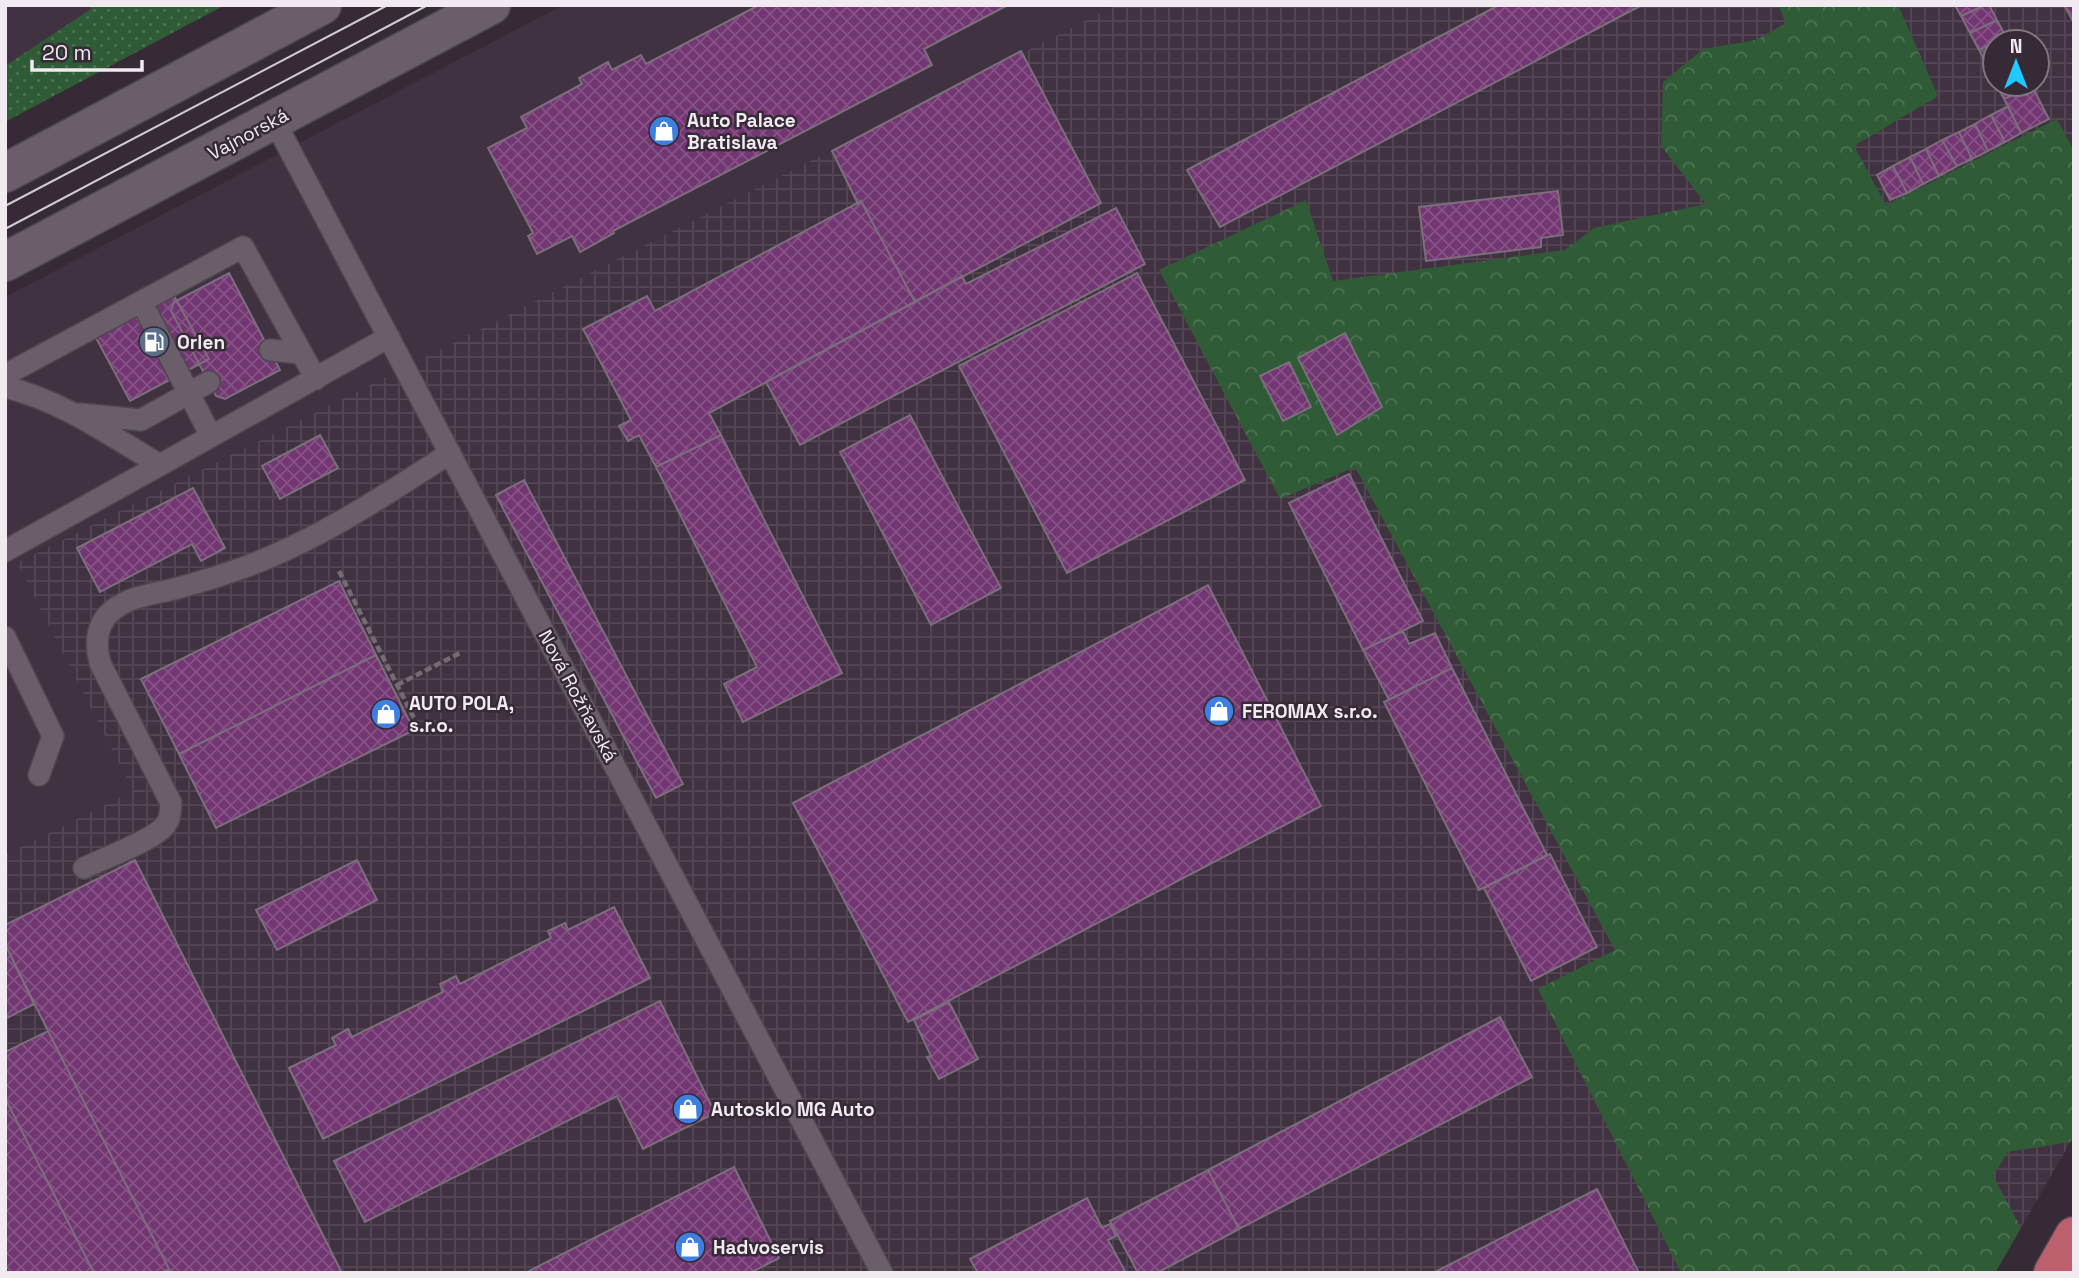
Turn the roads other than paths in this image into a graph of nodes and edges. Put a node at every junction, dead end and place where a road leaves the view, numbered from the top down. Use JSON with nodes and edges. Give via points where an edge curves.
{"nodes":[{"id":1,"x":322,"y":5,"type":"edge"},
{"id":2,"x":491,"y":5,"type":"edge"},
{"id":3,"x":274,"y":120,"type":"junction"},
{"id":4,"x":5,"y":173,"type":"edge"},
{"id":5,"x":5,"y":262,"type":"edge"},
{"id":6,"x":142,"y":303,"type":"junction"},
{"id":7,"x":389,"y":337,"type":"junction"},
{"id":8,"x":270,"y":350,"type":"dead end"},
{"id":9,"x":302,"y":352,"type":"junction"},
{"id":10,"x":5,"y":375,"type":"edge"},
{"id":11,"x":316,"y":379,"type":"junction"},
{"id":12,"x":209,"y":382,"type":"dead end"},
{"id":13,"x":5,"y":387,"type":"edge"},
{"id":14,"x":189,"y":393,"type":"junction"},
{"id":15,"x":71,"y":413,"type":"junction"},
{"id":16,"x":211,"y":436,"type":"junction"},
{"id":17,"x":450,"y":453,"type":"junction"},
{"id":18,"x":160,"y":465,"type":"junction"},
{"id":19,"x":5,"y":551,"type":"edge"},
{"id":20,"x":5,"y":636,"type":"edge"},
{"id":21,"x":39,"y":775,"type":"dead end"},
{"id":22,"x":84,"y":868,"type":"dead end"},
{"id":23,"x":2074,"y":1236,"type":"edge"},
{"id":24,"x":882,"y":1273,"type":"edge"},
{"id":25,"x":2053,"y":1273,"type":"edge"}],
"edges":[{"from":1,"to":4,"type":"main road"},
{"from":2,"to":3,"type":"main road","name":"Vajnorská"},
{"from":3,"to":5,"type":"main road","name":"Vajnorská"},
{"from":3,"to":7,"type":"lane","name":"Nová Rožňavská"},
{"from":6,"to":9,"type":"lane","via":[[243,247]]},
{"from":6,"to":10,"type":"lane"},
{"from":6,"to":14,"type":"lane"},
{"from":7,"to":11,"type":"lane"},
{"from":7,"to":17,"type":"lane","name":"Nová Rožňavská"},
{"from":8,"to":9,"type":"lane"},
{"from":9,"to":11,"type":"lane"},
{"from":11,"to":16,"type":"lane"},
{"from":12,"to":14,"type":"lane"},
{"from":13,"to":15,"type":"lane"},
{"from":14,"to":15,"type":"lane","via":[[141,420]]},
{"from":14,"to":16,"type":"lane"},
{"from":15,"to":18,"type":"lane"},
{"from":16,"to":18,"type":"lane"},
{"from":17,"to":22,"type":"lane","via":[[303,543],[245,567],[128,601],[110,612],[101,624],[96,650],[170,803],[170,815],[156,834]]},
{"from":17,"to":24,"type":"lane","name":"Nová Rožňavská"},
{"from":18,"to":19,"type":"lane"},
{"from":20,"to":21,"type":"lane","via":[[53,736]]},
{"from":23,"to":25,"type":"main road"}]}
